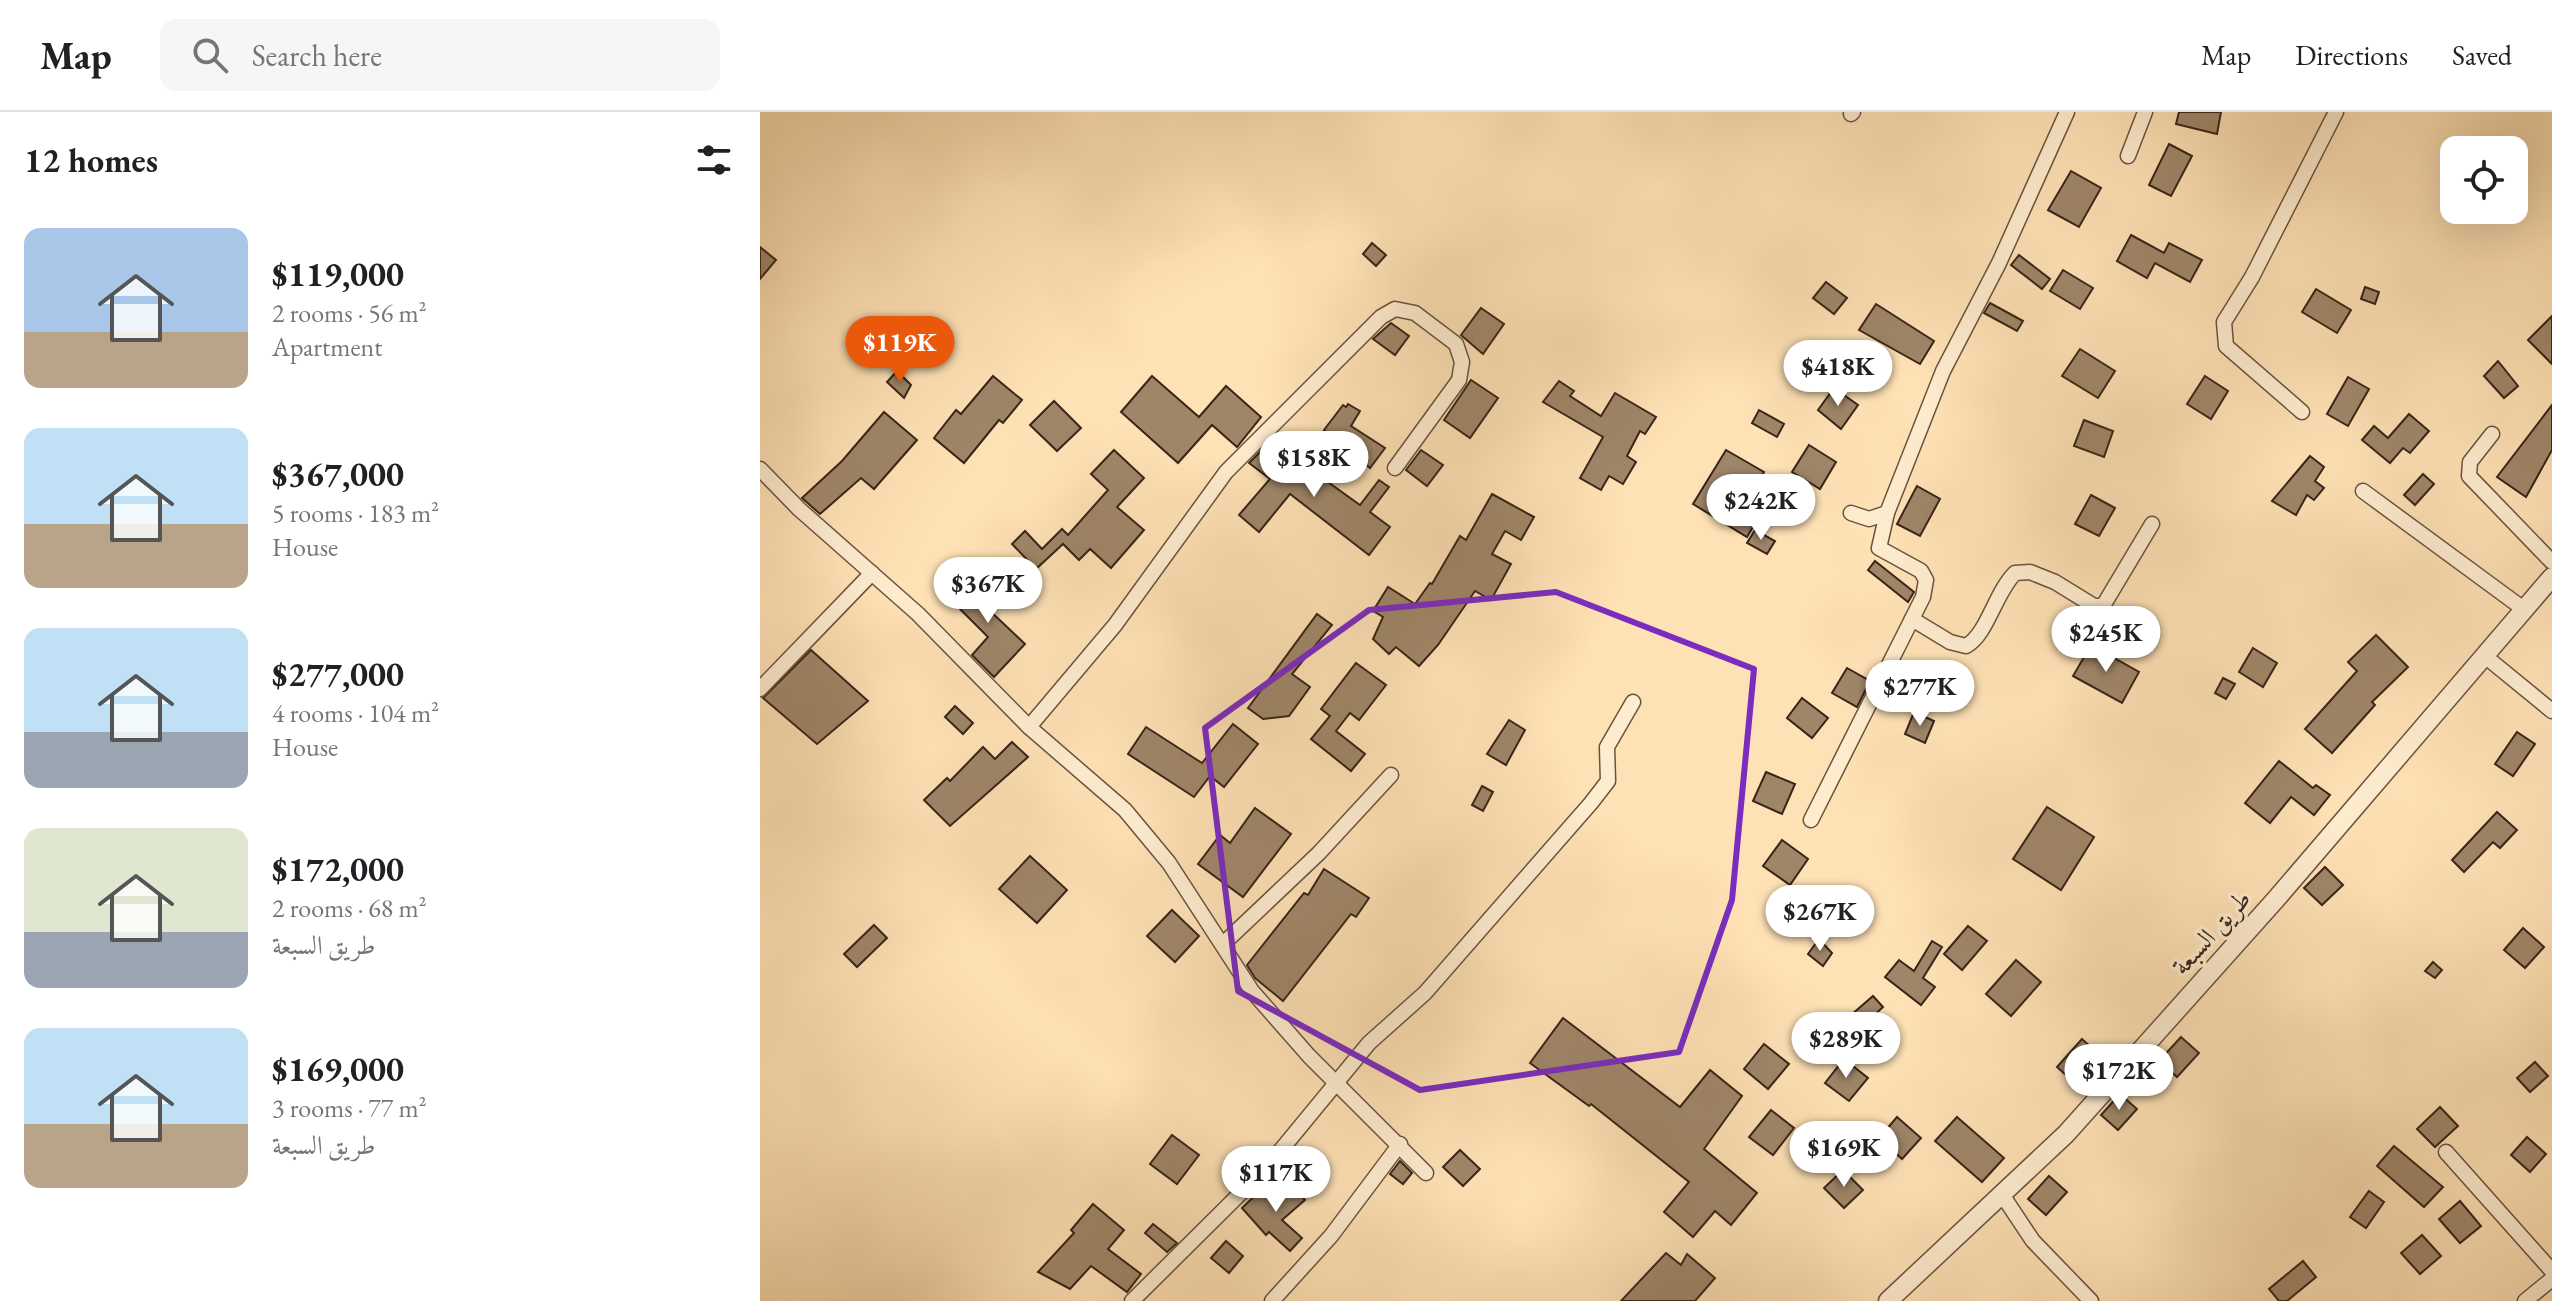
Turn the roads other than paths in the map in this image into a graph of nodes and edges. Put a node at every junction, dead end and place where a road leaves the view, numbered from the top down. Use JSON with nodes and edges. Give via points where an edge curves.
{"nodes":[{"id":1,"x":2067,"y":112,"type":"edge"},
{"id":2,"x":2145,"y":112,"type":"edge"},
{"id":3,"x":2336,"y":112,"type":"edge"},
{"id":4,"x":2128,"y":156,"type":"dead end"},
{"id":5,"x":2302,"y":412,"type":"dead end"},
{"id":6,"x":2492,"y":434,"type":"dead end"},
{"id":7,"x":1395,"y":468,"type":"dead end"},
{"id":8,"x":760,"y":469,"type":"edge"},
{"id":9,"x":2363,"y":491,"type":"dead end"},
{"id":10,"x":1851,"y":513,"type":"dead end"},
{"id":11,"x":1887,"y":513,"type":"junction"},
{"id":12,"x":2152,"y":524,"type":"dead end"},
{"id":13,"x":2552,"y":562,"type":"edge"},
{"id":14,"x":872,"y":573,"type":"junction"},
{"id":15,"x":2552,"y":577,"type":"edge"},
{"id":16,"x":2525,"y":610,"type":"junction"},
{"id":17,"x":1912,"y":619,"type":"junction"},
{"id":18,"x":2486,"y":657,"type":"junction"},
{"id":19,"x":760,"y":689,"type":"edge"},
{"id":20,"x":1633,"y":702,"type":"dead end"},
{"id":21,"x":2552,"y":711,"type":"edge"},
{"id":22,"x":1029,"y":727,"type":"junction"},
{"id":23,"x":1391,"y":775,"type":"dead end"},
{"id":24,"x":1811,"y":820,"type":"dead end"},
{"id":25,"x":1223,"y":944,"type":"junction"},
{"id":26,"x":1334,"y":1082,"type":"junction"},
{"id":27,"x":1400,"y":1144,"type":"junction"},
{"id":28,"x":2446,"y":1152,"type":"dead end"},
{"id":29,"x":1426,"y":1173,"type":"dead end"},
{"id":30,"x":2003,"y":1196,"type":"junction"},
{"id":31,"x":2552,"y":1271,"type":"edge"},
{"id":32,"x":2552,"y":1279,"type":"edge"},
{"id":33,"x":1132,"y":1301,"type":"edge"},
{"id":34,"x":1272,"y":1301,"type":"edge"},
{"id":35,"x":1888,"y":1301,"type":"edge"},
{"id":36,"x":2091,"y":1301,"type":"edge"},
{"id":37,"x":2525,"y":1301,"type":"edge"}],
"edges":[{"from":1,"to":11,"type":"street","via":[[1943,371]]},
{"from":2,"to":4,"type":"street"},
{"from":3,"to":5,"type":"street","via":[[2224,322],[2226,346]]},
{"from":6,"to":13,"type":"street","via":[[2470,462],[2469,476]]},
{"from":7,"to":22,"type":"street","via":[[1459,380],[1462,362],[1456,344],[1415,313],[1395,309],[1226,472],[1115,625]]},
{"from":8,"to":14,"type":"street"},
{"from":9,"to":16,"type":"street"},
{"from":10,"to":11,"type":"street","via":[[1869,519]]},
{"from":11,"to":17,"type":"street","via":[[1879,548],[1921,571],[1926,580]]},
{"from":12,"to":17,"type":"street","via":[[2103,606],[2030,572],[2015,573],[2000,588],[1976,641],[1966,646]]},
{"from":14,"to":19,"type":"street"},
{"from":14,"to":22,"type":"street"},
{"from":15,"to":16,"type":"street","name":"طريق السبعة"},
{"from":16,"to":18,"type":"street","name":"طريق السبعة"},
{"from":17,"to":24,"type":"street"},
{"from":18,"to":21,"type":"street"},
{"from":18,"to":30,"type":"street","name":"طريق السبعة","via":[[2066,1134]]},
{"from":20,"to":26,"type":"street","via":[[1607,747],[1608,781],[1591,803],[1425,993]]},
{"from":22,"to":25,"type":"street","via":[[1140,827]]},
{"from":23,"to":25,"type":"street"},
{"from":25,"to":26,"type":"street","via":[[1252,991]]},
{"from":26,"to":27,"type":"street"},
{"from":26,"to":33,"type":"street","via":[[1267,1167]]},
{"from":27,"to":29,"type":"street"},
{"from":27,"to":34,"type":"street","via":[[1331,1236]]},
{"from":28,"to":31,"type":"street"},
{"from":30,"to":35,"type":"street","name":"طريق السبعة"},
{"from":30,"to":36,"type":"street","via":[[2033,1241]]},
{"from":32,"to":37,"type":"street"}]}
